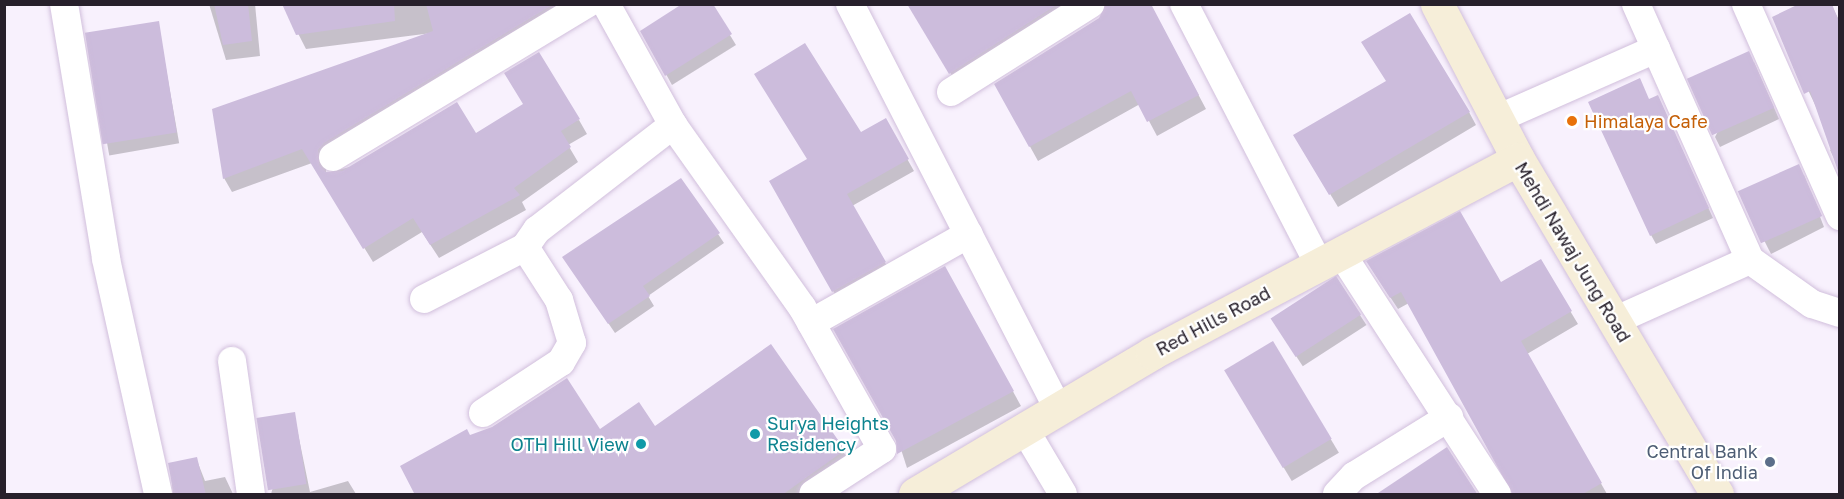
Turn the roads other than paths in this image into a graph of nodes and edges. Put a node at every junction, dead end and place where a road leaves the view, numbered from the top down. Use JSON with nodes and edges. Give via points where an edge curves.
{"nodes":[{"id":1,"x":64,"y":4,"type":"edge"},
{"id":2,"x":850,"y":4,"type":"edge"},
{"id":3,"x":1090,"y":4,"type":"edge"},
{"id":4,"x":1184,"y":4,"type":"edge"},
{"id":5,"x":1437,"y":4,"type":"edge"},
{"id":6,"x":1636,"y":4,"type":"edge"},
{"id":7,"x":1746,"y":4,"type":"edge"},
{"id":8,"x":606,"y":6,"type":"edge"},
{"id":9,"x":1656,"y":50,"type":"junction"},
{"id":10,"x":951,"y":92,"type":"dead end"},
{"id":11,"x":1497,"y":119,"type":"junction"},
{"id":12,"x":673,"y":125,"type":"junction"},
{"id":13,"x":333,"y":157,"type":"dead end"},
{"id":14,"x":1518,"y":159,"type":"junction"},
{"id":15,"x":1839,"y":216,"type":"edge"},
{"id":16,"x":969,"y":234,"type":"junction"},
{"id":17,"x":525,"y":247,"type":"junction"},
{"id":18,"x":1330,"y":259,"type":"junction"},
{"id":19,"x":1750,"y":260,"type":"junction"},
{"id":20,"x":424,"y":298,"type":"dead end"},
{"id":21,"x":1839,"y":313,"type":"edge"},
{"id":22,"x":1614,"y":321,"type":"junction"},
{"id":23,"x":811,"y":324,"type":"junction"},
{"id":24,"x":232,"y":361,"type":"dead end"},
{"id":25,"x":1059,"y":410,"type":"junction"},
{"id":26,"x":483,"y":413,"type":"dead end"},
{"id":27,"x":1449,"y":417,"type":"junction"},
{"id":28,"x":1025,"y":430,"type":"junction"},
{"id":29,"x":933,"y":490,"type":"edge"},
{"id":30,"x":159,"y":495,"type":"edge"},
{"id":31,"x":251,"y":495,"type":"edge"},
{"id":32,"x":813,"y":495,"type":"edge"},
{"id":33,"x":1063,"y":495,"type":"edge"},
{"id":34,"x":1337,"y":495,"type":"edge"},
{"id":35,"x":1497,"y":495,"type":"edge"},
{"id":36,"x":1717,"y":495,"type":"edge"}],
"edges":[{"from":1,"to":30,"type":"street","via":[[106,259]]},
{"from":2,"to":16,"type":"street"},
{"from":3,"to":10,"type":"street"},
{"from":4,"to":18,"type":"street"},
{"from":5,"to":11,"type":"street","name":"Mehdi Nawaj Jung Road"},
{"from":6,"to":9,"type":"street"},
{"from":7,"to":15,"type":"street"},
{"from":8,"to":12,"type":"street"},
{"from":8,"to":13,"type":"street"},
{"from":9,"to":11,"type":"street"},
{"from":9,"to":19,"type":"street"},
{"from":11,"to":14,"type":"street","name":"Mehdi Nawaj Jung Road"},
{"from":12,"to":17,"type":"street","via":[[537,230]]},
{"from":12,"to":23,"type":"street"},
{"from":14,"to":18,"type":"street","name":"Red Hills Road"},
{"from":14,"to":22,"type":"street","name":"Mehdi Nawaj Jung Road"},
{"from":16,"to":23,"type":"street"},
{"from":16,"to":25,"type":"street"},
{"from":17,"to":20,"type":"street"},
{"from":17,"to":26,"type":"street","via":[[559,300],[572,343],[561,362]]},
{"from":18,"to":25,"type":"street","name":"Red Hills Road"},
{"from":18,"to":27,"type":"street"},
{"from":19,"to":21,"type":"street","via":[[1804,299]]},
{"from":19,"to":22,"type":"street"},
{"from":22,"to":36,"type":"street","name":"Mehdi Nawaj Jung Road"},
{"from":23,"to":32,"type":"street","via":[[882,449]]},
{"from":24,"to":31,"type":"street"},
{"from":25,"to":28,"type":"street","name":"Red Hills Road"},
{"from":27,"to":34,"type":"street","via":[[1354,476]]},
{"from":27,"to":35,"type":"street"},
{"from":28,"to":29,"type":"street","name":"Red Hills Road"},
{"from":28,"to":33,"type":"street"}]}
